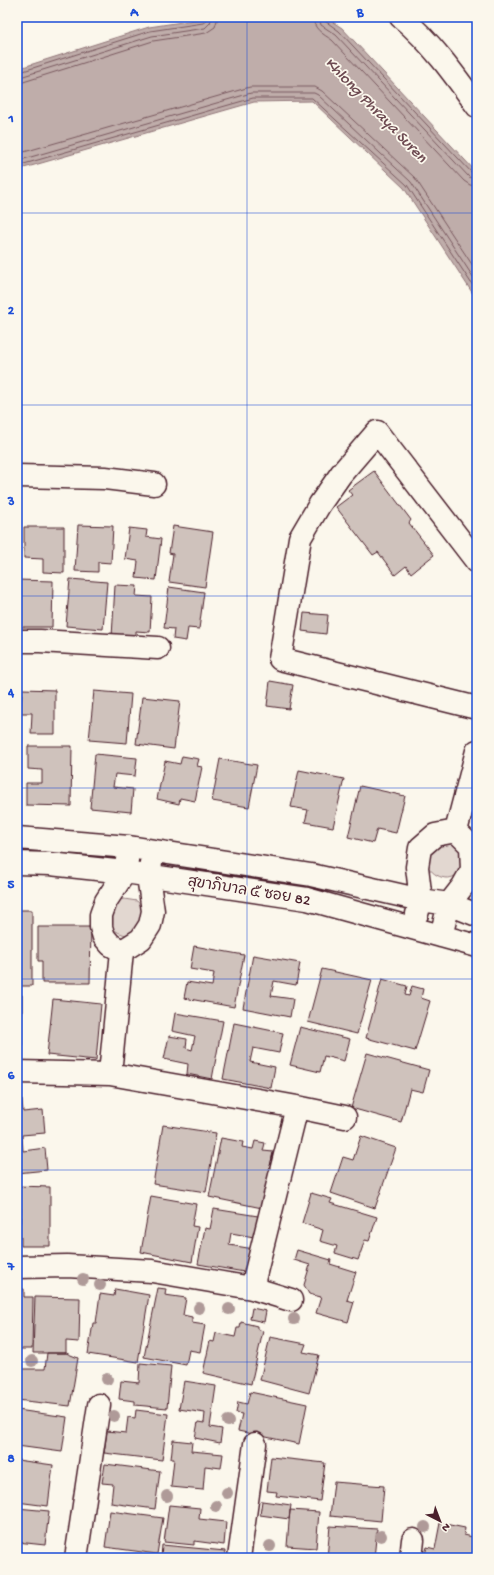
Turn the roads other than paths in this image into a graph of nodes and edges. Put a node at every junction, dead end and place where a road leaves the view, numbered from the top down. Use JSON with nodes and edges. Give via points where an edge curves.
{"nodes":[{"id":1,"x":401,"y":17,"type":"edge"},
{"id":2,"x":477,"y":106,"type":"edge"},
{"id":3,"x":17,"y":476,"type":"edge"},
{"id":4,"x":154,"y":484,"type":"dead end"},
{"id":5,"x":477,"y":562,"type":"edge"},
{"id":6,"x":17,"y":641,"type":"edge"},
{"id":7,"x":158,"y":648,"type":"dead end"},
{"id":8,"x":477,"y":708,"type":"edge"},
{"id":9,"x":477,"y":751,"type":"edge"},
{"id":10,"x":456,"y":831,"type":"junction"},
{"id":11,"x":17,"y":838,"type":"edge"},
{"id":12,"x":129,"y":846,"type":"junction"},
{"id":13,"x":153,"y":850,"type":"junction"},
{"id":14,"x":17,"y":863,"type":"edge"},
{"id":15,"x":125,"y":872,"type":"junction"},
{"id":16,"x":148,"y":876,"type":"junction"},
{"id":17,"x":421,"y":900,"type":"junction"},
{"id":18,"x":449,"y":904,"type":"junction"},
{"id":19,"x":477,"y":915,"type":"edge"},
{"id":20,"x":413,"y":928,"type":"junction"},
{"id":21,"x":441,"y":936,"type":"junction"},
{"id":22,"x":477,"y":946,"type":"edge"},
{"id":23,"x":122,"y":951,"type":"junction"},
{"id":24,"x":17,"y":1072,"type":"edge"},
{"id":25,"x":110,"y":1074,"type":"junction"},
{"id":26,"x":298,"y":1107,"type":"junction"},
{"id":27,"x":345,"y":1117,"type":"dead end"},
{"id":28,"x":17,"y":1267,"type":"edge"},
{"id":29,"x":252,"y":1288,"type":"junction"},
{"id":30,"x":291,"y":1300,"type":"dead end"},
{"id":31,"x":99,"y":1405,"type":"dead end"},
{"id":32,"x":255,"y":1444,"type":"dead end"},
{"id":33,"x":76,"y":1558,"type":"edge"},
{"id":34,"x":239,"y":1558,"type":"edge"}],
"edges":[{"from":1,"to":2,"type":"street","via":[[419,31]]},
{"from":3,"to":4,"type":"street","via":[[105,478]]},
{"from":5,"to":8,"type":"street","via":[[377,432],[341,474],[300,538],[280,659]]},
{"from":6,"to":7,"type":"street"},
{"from":9,"to":10,"type":"street"},
{"from":10,"to":17,"type":"street","via":[[435,835],[420,848],[417,866]]},
{"from":10,"to":18,"type":"street","via":[[471,846],[472,870]]},
{"from":11,"to":12,"type":"street","name":"สุขาภิบาล ๕ ซอย 82"},
{"from":12,"to":13,"type":"street","name":"สุขาภิบาล ๕ ซอย 82"},
{"from":12,"to":15,"type":"street"},
{"from":13,"to":16,"type":"street"},
{"from":13,"to":17,"type":"street","name":"สุขาภิบาล ๕ ซอย 82","via":[[311,875]]},
{"from":14,"to":15,"type":"street","name":"สุขาภิบาล ๕ ซอย 82"},
{"from":15,"to":16,"type":"street","name":"สุขาภิบาล ๕ ซอย 82"},
{"from":15,"to":23,"type":"street","via":[[106,901],[101,915],[104,937],[111,945]]},
{"from":16,"to":20,"type":"street","name":"สุขาภิบาล ๕ ซอย 82","via":[[307,899]]},
{"from":16,"to":23,"type":"street","via":[[153,911],[150,925],[142,939]]},
{"from":17,"to":18,"type":"street","name":"สุขาภิบาล ๕ ซอย 82"},
{"from":17,"to":20,"type":"street"},
{"from":18,"to":19,"type":"street","name":"สุขาภิบาล ๕ ซอย 82"},
{"from":18,"to":21,"type":"street"},
{"from":20,"to":21,"type":"street","name":"สุขาภิบาล ๕ ซอย 82"},
{"from":21,"to":22,"type":"street","name":"สุขาภิบาล ๕ ซอย 82"},
{"from":23,"to":25,"type":"street"},
{"from":24,"to":25,"type":"street"},
{"from":25,"to":26,"type":"street"},
{"from":26,"to":27,"type":"street"},
{"from":26,"to":29,"type":"street"},
{"from":28,"to":29,"type":"street","via":[[67,1266],[152,1271]]},
{"from":29,"to":30,"type":"street"},
{"from":31,"to":33,"type":"street"},
{"from":32,"to":34,"type":"street"}]}
